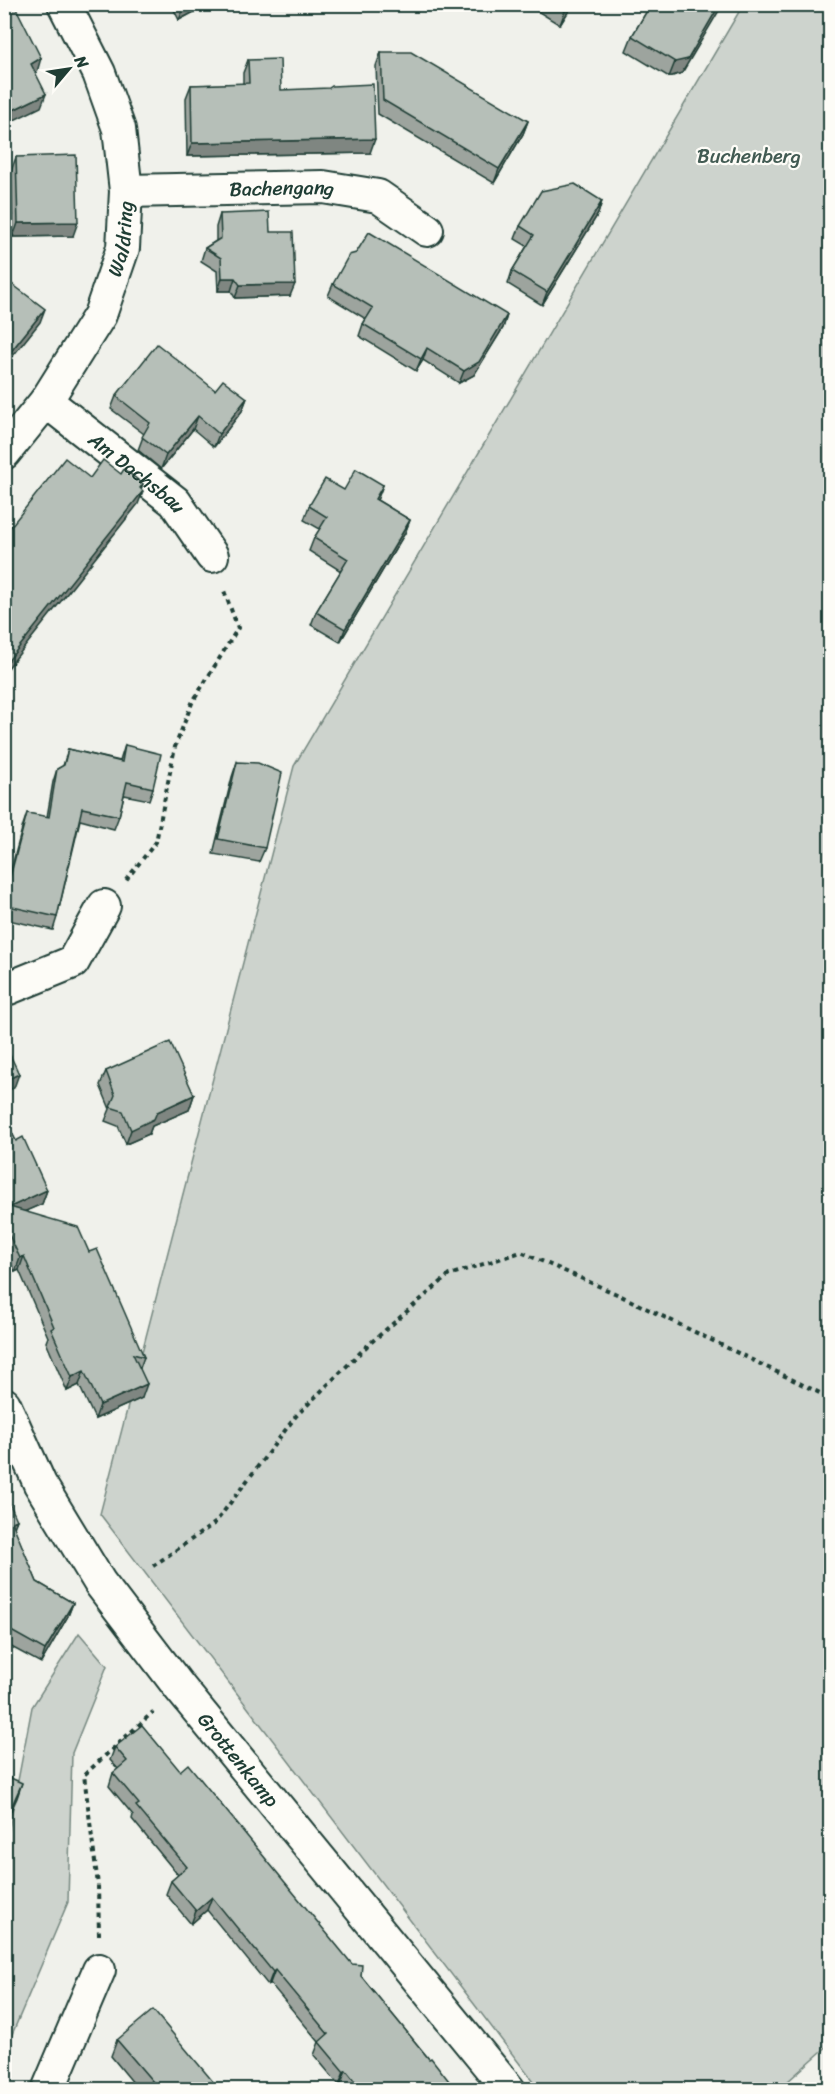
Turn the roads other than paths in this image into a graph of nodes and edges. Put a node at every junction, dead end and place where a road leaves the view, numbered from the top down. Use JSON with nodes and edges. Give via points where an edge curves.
{"nodes":[{"id":1,"x":64,"y":4,"type":"edge"},
{"id":2,"x":126,"y":191,"type":"junction"},
{"id":3,"x":427,"y":230,"type":"dead end"},
{"id":4,"x":46,"y":401,"type":"junction"},
{"id":5,"x":4,"y":453,"type":"edge"},
{"id":6,"x":212,"y":556,"type":"road end"},
{"id":7,"x":104,"y":906,"type":"road end"},
{"id":8,"x":4,"y":990,"type":"edge"},
{"id":9,"x":4,"y":1404,"type":"edge"},
{"id":10,"x":99,"y":1970,"type":"road end"},
{"id":11,"x":48,"y":2090,"type":"edge"},
{"id":12,"x":509,"y":2090,"type":"edge"}],
"edges":[{"from":1,"to":2,"type":"street","name":"Waldring","via":[[99,73],[119,129]]},
{"from":2,"to":3,"type":"street","name":"Bachengang","via":[[323,187],[378,196]]},
{"from":2,"to":4,"type":"street","name":"Waldring","via":[[123,248],[100,315]]},
{"from":4,"to":5,"type":"street","name":"Waldring"},
{"from":4,"to":6,"type":"street","name":"Am Dachsbau","via":[[175,502]]},
{"from":7,"to":8,"type":"street","via":[[73,962]]},
{"from":9,"to":12,"type":"street","name":"Grottenkamp","via":[[40,1484],[100,1583],[180,1688]]},
{"from":10,"to":11,"type":"street"}]}
